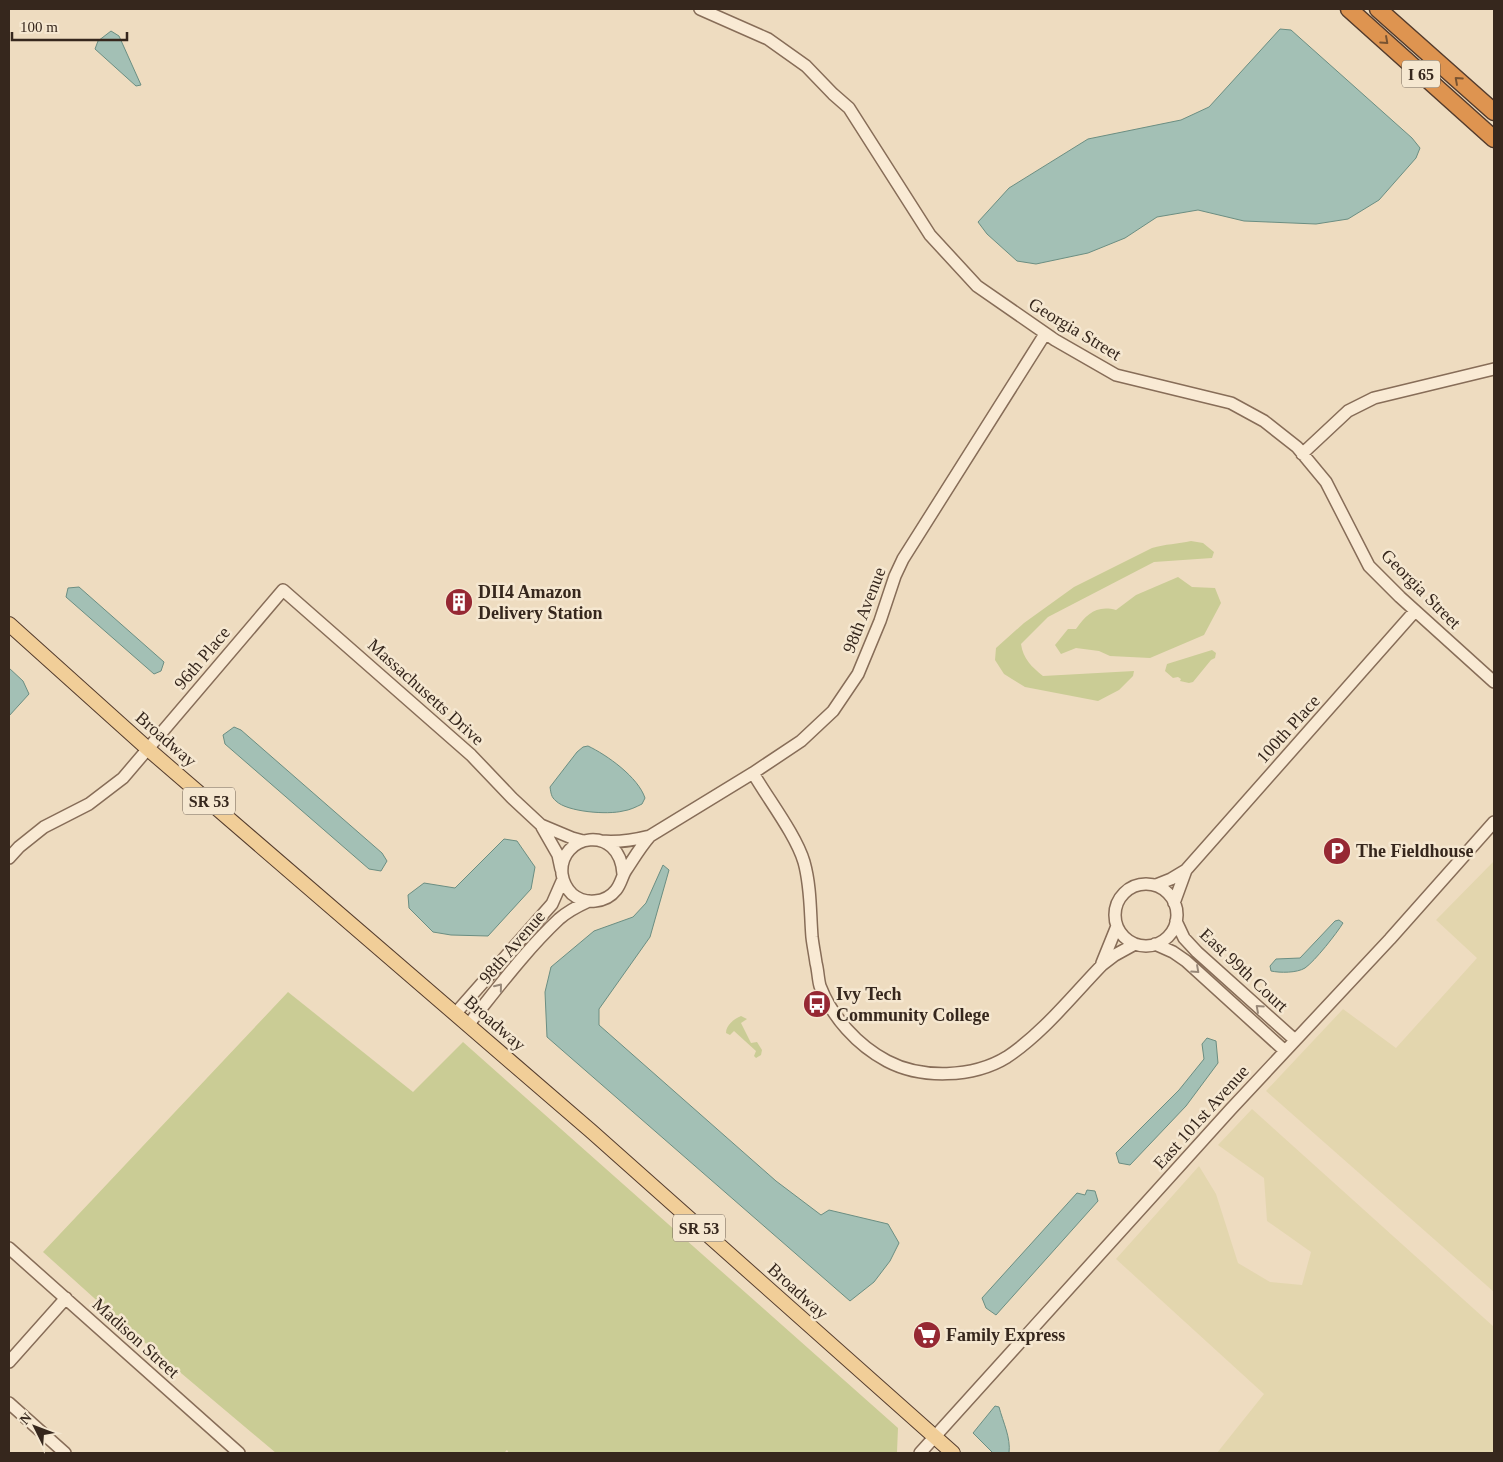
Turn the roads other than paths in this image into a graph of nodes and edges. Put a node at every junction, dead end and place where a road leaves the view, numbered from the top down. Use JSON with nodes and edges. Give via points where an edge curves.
{"nodes":[{"id":1,"x":700,"y":9,"type":"edge"},
{"id":2,"x":1349,"y":9,"type":"edge"},
{"id":3,"x":1378,"y":9,"type":"edge"},
{"id":4,"x":1494,"y":112,"type":"edge"},
{"id":5,"x":1494,"y":139,"type":"edge"},
{"id":6,"x":1045,"y":334,"type":"junction"},
{"id":7,"x":1494,"y":369,"type":"edge"},
{"id":8,"x":1302,"y":454,"type":"junction"},
{"id":9,"x":283,"y":590,"type":"joint"},
{"id":10,"x":1415,"y":611,"type":"junction"},
{"id":11,"x":9,"y":624,"type":"edge"},
{"id":12,"x":1494,"y":682,"type":"edge"},
{"id":13,"x":148,"y":749,"type":"junction"},
{"id":14,"x":753,"y":773,"type":"junction"},
{"id":15,"x":1494,"y":822,"type":"edge"},
{"id":16,"x":541,"y":825,"type":"junction"},
{"id":17,"x":650,"y":836,"type":"junction"},
{"id":18,"x":583,"y":841,"type":"junction"},
{"id":19,"x":602,"y":841,"type":"junction"},
{"id":20,"x":9,"y":858,"type":"edge"},
{"id":21,"x":1186,"y":870,"type":"junction"},
{"id":22,"x":562,"y":874,"type":"junction"},
{"id":23,"x":623,"y":874,"type":"junction"},
{"id":24,"x":1156,"y":885,"type":"junction"},
{"id":25,"x":589,"y":901,"type":"junction"},
{"id":26,"x":1174,"y":903,"type":"junction"},
{"id":27,"x":1176,"y":921,"type":"junction"},
{"id":28,"x":1117,"y":926,"type":"junction"},
{"id":29,"x":1135,"y":944,"type":"junction"},
{"id":30,"x":1155,"y":944,"type":"junction"},
{"id":31,"x":1102,"y":965,"type":"junction"},
{"id":32,"x":455,"y":1014,"type":"junction"},
{"id":33,"x":468,"y":1025,"type":"junction"},
{"id":34,"x":1296,"y":1040,"type":"junction"},
{"id":35,"x":1285,"y":1051,"type":"junction"},
{"id":36,"x":9,"y":1248,"type":"edge"},
{"id":37,"x":66,"y":1298,"type":"junction"},
{"id":38,"x":9,"y":1362,"type":"edge"},
{"id":39,"x":9,"y":1403,"type":"edge"},
{"id":40,"x":935,"y":1437,"type":"junction"},
{"id":41,"x":66,"y":1453,"type":"edge"},
{"id":42,"x":239,"y":1453,"type":"edge"},
{"id":43,"x":920,"y":1453,"type":"edge"},
{"id":44,"x":953,"y":1453,"type":"edge"}],
"edges":[{"from":1,"to":6,"type":"street","name":"Georgia Street","via":[[768,39],[806,66],[849,108],[930,235],[977,286]]},
{"from":2,"to":5,"type":"highway","number":"I 65","one_way":true},
{"from":4,"to":3,"type":"highway","number":"I 65","one_way":true},
{"from":6,"to":8,"type":"street","name":"Georgia Street","via":[[1116,375],[1232,403],[1264,421]]},
{"from":6,"to":14,"type":"street","name":"98th Avenue","via":[[903,559],[858,674],[845,695],[819,726]]},
{"from":7,"to":8,"type":"street","via":[[1374,398],[1348,411]]},
{"from":8,"to":10,"type":"street","name":"Georgia Street","via":[[1326,482],[1369,566]]},
{"from":9,"to":13,"type":"street","name":"96th Place"},
{"from":9,"to":16,"type":"street","name":"Massachusetts Drive","via":[[471,755]]},
{"from":10,"to":12,"type":"street","name":"Georgia Street"},
{"from":10,"to":21,"type":"street","name":"100th Place"},
{"from":11,"to":13,"type":"main road","name":"Broadway","number":"SR 53"},
{"from":13,"to":20,"type":"street","name":"96th Place","via":[[123,778],[89,804],[44,827]]},
{"from":13,"to":32,"type":"main road","name":"Broadway","number":"SR 53"},
{"from":14,"to":17,"type":"street","name":"98th Avenue"},
{"from":14,"to":31,"type":"street","via":[[804,861],[820,985],[842,1026],[887,1061],[919,1071],[952,1074],[1004,1058],[1028,1042]]},
{"from":15,"to":34,"type":"street","name":"East 101st Avenue"},
{"from":16,"to":18,"type":"street"},
{"from":16,"to":22,"type":"street","via":[[558,855]]},
{"from":17,"to":19,"type":"street","name":"98th Avenue","via":[[616,843]]},
{"from":17,"to":23,"type":"street","name":"98th Avenue"},
{"from":18,"to":19,"type":"street","name":"98th Avenue"},
{"from":18,"to":22,"type":"street","name":"98th Avenue","via":[[568,852]]},
{"from":19,"to":23,"type":"street","via":[[618,853],[623,863]]},
{"from":21,"to":24,"type":"street","name":"100th Place"},
{"from":21,"to":26,"type":"street","name":"100th Place"},
{"from":22,"to":25,"type":"street","via":[[572,894]]},
{"from":22,"to":32,"type":"street","name":"98th Avenue","via":[[552,904]]},
{"from":23,"to":25,"type":"street","name":"98th Avenue","via":[[621,883],[608,898]]},
{"from":24,"to":26,"type":"street","via":[[1170,895]]},
{"from":24,"to":28,"type":"street","via":[[1133,886],[1124,893],[1117,903]]},
{"from":33,"to":25,"type":"street","name":"98th Avenue","one_way":true,"via":[[560,919]]},
{"from":26,"to":27,"type":"street"},
{"from":27,"to":30,"type":"street","via":[[1172,931]]},
{"from":34,"to":27,"type":"street","name":"East 99th Court","one_way":true,"via":[[1197,952],[1184,938]]},
{"from":28,"to":29,"type":"street","via":[[1124,937]]},
{"from":28,"to":31,"type":"street"},
{"from":29,"to":30,"type":"street"},
{"from":29,"to":31,"type":"street"},
{"from":30,"to":35,"type":"street","name":"East 99th Court","one_way":true,"via":[[1186,961]]},
{"from":32,"to":33,"type":"main road","name":"Broadway","number":"SR 53"},
{"from":33,"to":40,"type":"main road","name":"Broadway","number":"SR 53"},
{"from":34,"to":35,"type":"street","name":"East 101st Avenue"},
{"from":35,"to":40,"type":"street","name":"East 101st Avenue"},
{"from":36,"to":37,"type":"street","name":"Madison Street"},
{"from":37,"to":38,"type":"street"},
{"from":37,"to":42,"type":"street","name":"Madison Street"},
{"from":39,"to":41,"type":"street"},
{"from":40,"to":43,"type":"street","name":"East 101st Avenue"},
{"from":40,"to":44,"type":"main road","name":"Broadway","number":"SR 53"}]}
